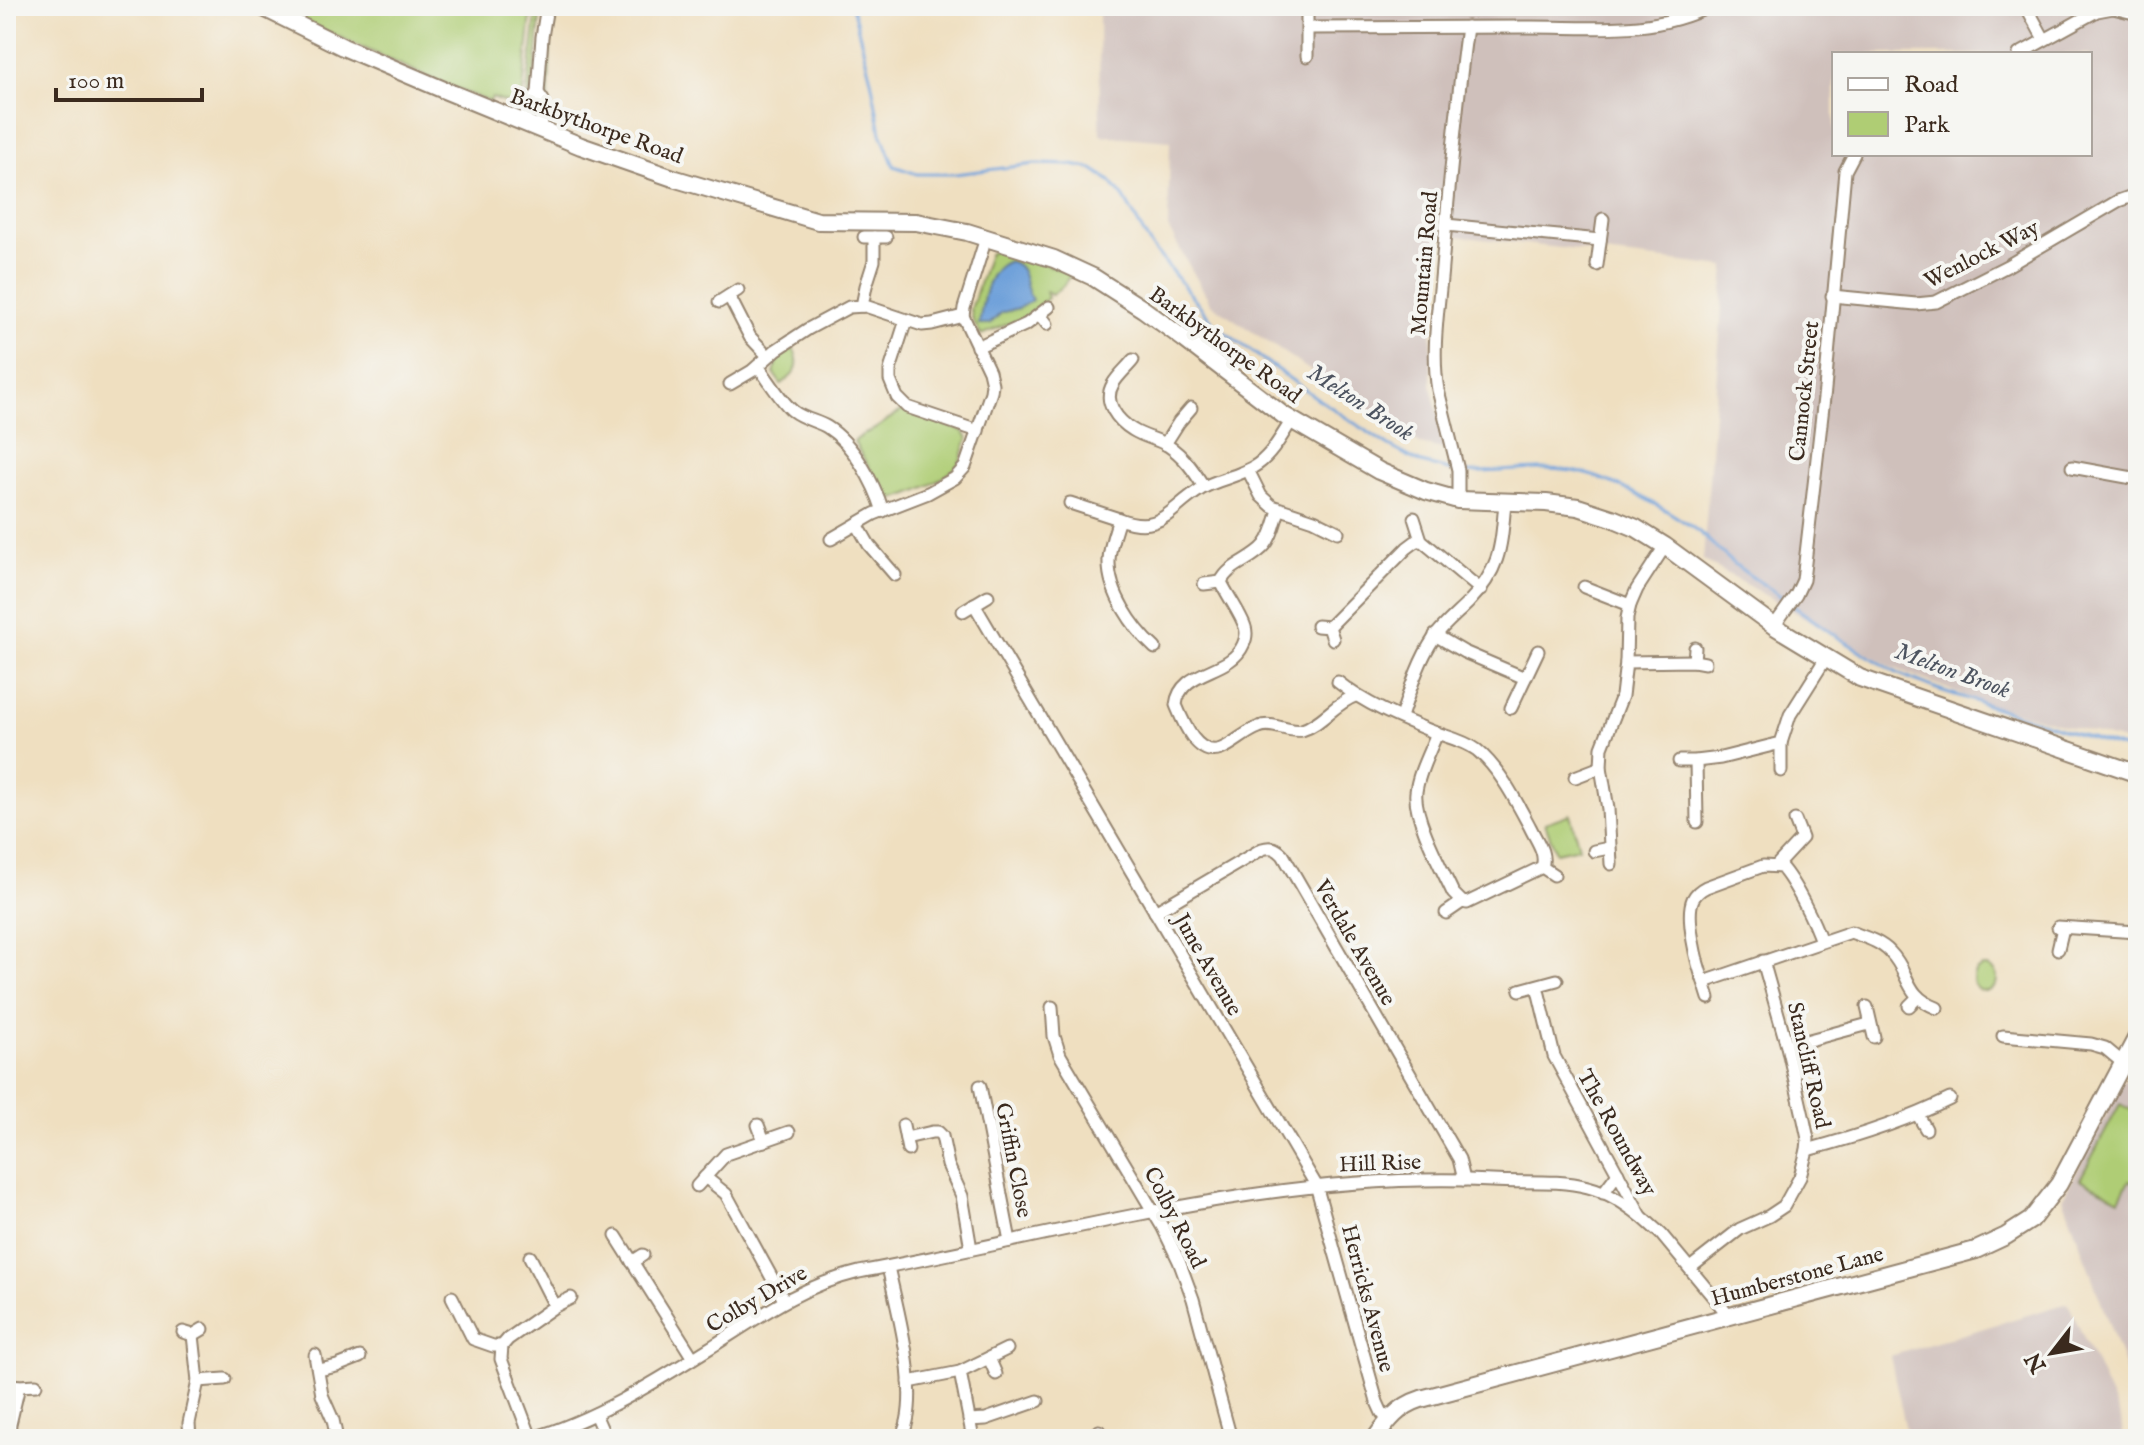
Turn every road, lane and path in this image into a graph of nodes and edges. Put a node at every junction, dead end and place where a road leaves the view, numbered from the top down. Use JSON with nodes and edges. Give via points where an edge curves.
{"nodes":[{"id":1,"x":260,"y":6,"type":"edge"},
{"id":2,"x":547,"y":6,"type":"edge"},
{"id":3,"x":1307,"y":6,"type":"edge"},
{"id":4,"x":1710,"y":6,"type":"edge"},
{"id":5,"x":2026,"y":6,"type":"edge"},
{"id":6,"x":2138,"y":14,"type":"edge"},
{"id":7,"x":1467,"y":27,"type":"junction"},
{"id":8,"x":1308,"y":28,"type":"junction"},
{"id":9,"x":2044,"y":39,"type":"junction"},
{"id":10,"x":2022,"y":52,"type":"edge"},
{"id":11,"x":1307,"y":56,"type":"dead end"},
{"id":12,"x":538,"y":93,"type":"junction"},
{"id":13,"x":523,"y":122,"type":"junction"},
{"id":14,"x":541,"y":130,"type":"junction"},
{"id":15,"x":1853,"y":156,"type":"edge"},
{"id":16,"x":2138,"y":194,"type":"edge"},
{"id":17,"x":1603,"y":219,"type":"dead end"},
{"id":18,"x":1446,"y":225,"type":"junction"},
{"id":19,"x":875,"y":237,"type":"dead end"},
{"id":20,"x":986,"y":238,"type":"junction"},
{"id":21,"x":1600,"y":240,"type":"junction"},
{"id":22,"x":1597,"y":265,"type":"dead end"},
{"id":23,"x":729,"y":296,"type":"dead end"},
{"id":24,"x":1832,"y":296,"type":"junction"},
{"id":25,"x":862,"y":306,"type":"junction"},
{"id":26,"x":1045,"y":315,"type":"dead end"},
{"id":27,"x":963,"y":316,"type":"junction"},
{"id":28,"x":906,"y":320,"type":"junction"},
{"id":29,"x":977,"y":347,"type":"junction"},
{"id":30,"x":768,"y":356,"type":"junction"},
{"id":31,"x":1133,"y":360,"type":"dead end"},
{"id":32,"x":758,"y":366,"type":"junction"},
{"id":33,"x":730,"y":384,"type":"dead end"},
{"id":34,"x":1193,"y":405,"type":"dead end"},
{"id":35,"x":1292,"y":420,"type":"junction"},
{"id":36,"x":978,"y":431,"type":"junction"},
{"id":37,"x":1165,"y":444,"type":"junction"},
{"id":38,"x":2072,"y":467,"type":"dead end"},
{"id":39,"x":1248,"y":470,"type":"junction"},
{"id":40,"x":2138,"y":479,"type":"edge"},
{"id":41,"x":1204,"y":487,"type":"junction"},
{"id":42,"x":1458,"y":493,"type":"junction"},
{"id":43,"x":1505,"y":502,"type":"junction"},
{"id":44,"x":1077,"y":508,"type":"dead end"},
{"id":45,"x":1279,"y":510,"type":"junction"},
{"id":46,"x":883,"y":511,"type":"junction"},
{"id":47,"x":1414,"y":518,"type":"dead end"},
{"id":48,"x":1119,"y":519,"type":"junction"},
{"id":49,"x":1314,"y":520,"type":"junction"},
{"id":50,"x":857,"y":524,"type":"junction"},
{"id":51,"x":1338,"y":532,"type":"dead end"},
{"id":52,"x":1310,"y":533,"type":"dead end"},
{"id":53,"x":831,"y":539,"type":"dead end"},
{"id":54,"x":1421,"y":540,"type":"junction"},
{"id":55,"x":1665,"y":546,"type":"junction"},
{"id":56,"x":887,"y":571,"type":"dead end"},
{"id":57,"x":1221,"y":582,"type":"junction"},
{"id":58,"x":1204,"y":584,"type":"dead end"},
{"id":59,"x":1584,"y":587,"type":"dead end"},
{"id":60,"x":1481,"y":590,"type":"junction"},
{"id":61,"x":988,"y":596,"type":"dead end"},
{"id":62,"x":1630,"y":605,"type":"junction"},
{"id":63,"x":1774,"y":626,"type":"junction"},
{"id":64,"x":1326,"y":630,"type":"dead end"},
{"id":65,"x":1435,"y":635,"type":"junction"},
{"id":66,"x":1155,"y":648,"type":"dead end"},
{"id":67,"x":1695,"y":648,"type":"dead end"},
{"id":68,"x":1538,"y":651,"type":"dead end"},
{"id":69,"x":1826,"y":658,"type":"junction"},
{"id":70,"x":1626,"y":662,"type":"junction"},
{"id":71,"x":1525,"y":678,"type":"junction"},
{"id":72,"x":1338,"y":682,"type":"dead end"},
{"id":73,"x":1355,"y":696,"type":"junction"},
{"id":74,"x":1511,"y":708,"type":"dead end"},
{"id":75,"x":1401,"y":717,"type":"junction"},
{"id":76,"x":1437,"y":733,"type":"junction"},
{"id":77,"x":1781,"y":743,"type":"junction"},
{"id":78,"x":1679,"y":761,"type":"dead end"},
{"id":79,"x":1696,"y":761,"type":"junction"},
{"id":80,"x":1601,"y":767,"type":"junction"},
{"id":81,"x":1781,"y":771,"type":"dead end"},
{"id":82,"x":2138,"y":774,"type":"edge"},
{"id":83,"x":1575,"y":777,"type":"dead end"},
{"id":84,"x":1795,"y":820,"type":"dead end"},
{"id":85,"x":1697,"y":822,"type":"dead end"},
{"id":86,"x":1609,"y":848,"type":"junction"},
{"id":87,"x":1594,"y":851,"type":"dead end"},
{"id":88,"x":1611,"y":864,"type":"dead end"},
{"id":89,"x":1776,"y":866,"type":"junction"},
{"id":90,"x":1542,"y":867,"type":"junction"},
{"id":91,"x":1554,"y":875,"type":"dead end"},
{"id":92,"x":1462,"y":902,"type":"junction"},
{"id":93,"x":1155,"y":912,"type":"junction"},
{"id":94,"x":1446,"y":913,"type":"dead end"},
{"id":95,"x":2138,"y":932,"type":"edge"},
{"id":96,"x":1821,"y":942,"type":"junction"},
{"id":97,"x":2058,"y":949,"type":"dead end"},
{"id":98,"x":1763,"y":961,"type":"junction"},
{"id":99,"x":1557,"y":980,"type":"dead end"},
{"id":100,"x":1704,"y":982,"type":"junction"},
{"id":101,"x":1537,"y":986,"type":"junction"},
{"id":102,"x":1520,"y":990,"type":"dead end"},
{"id":103,"x":1918,"y":997,"type":"junction"},
{"id":104,"x":1709,"y":998,"type":"dead end"},
{"id":105,"x":1909,"y":1006,"type":"dead end"},
{"id":106,"x":1052,"y":1007,"type":"dead end"},
{"id":107,"x":1867,"y":1007,"type":"dead end"},
{"id":108,"x":1937,"y":1008,"type":"dead end"},
{"id":109,"x":1869,"y":1024,"type":"junction"},
{"id":110,"x":1069,"y":1026,"type":"dead end"},
{"id":111,"x":1053,"y":1028,"type":"junction"},
{"id":112,"x":2138,"y":1035,"type":"edge"},
{"id":113,"x":1874,"y":1037,"type":"dead end"},
{"id":114,"x":2009,"y":1041,"type":"dead end"},
{"id":115,"x":1787,"y":1046,"type":"junction"},
{"id":116,"x":2123,"y":1063,"type":"junction"},
{"id":117,"x":980,"y":1086,"type":"dead end"},
{"id":118,"x":1950,"y":1099,"type":"dead end"},
{"id":119,"x":1918,"y":1115,"type":"junction"},
{"id":120,"x":758,"y":1125,"type":"dead end"},
{"id":121,"x":903,"y":1125,"type":"dead end"},
{"id":122,"x":1926,"y":1129,"type":"dead end"},
{"id":123,"x":789,"y":1132,"type":"dead end"},
{"id":124,"x":764,"y":1141,"type":"junction"},
{"id":125,"x":1807,"y":1150,"type":"junction"},
{"id":126,"x":1618,"y":1173,"type":"junction"},
{"id":127,"x":1464,"y":1180,"type":"junction"},
{"id":128,"x":1316,"y":1185,"type":"junction"},
{"id":129,"x":1603,"y":1193,"type":"junction"},
{"id":130,"x":1154,"y":1211,"type":"junction"},
{"id":131,"x":1641,"y":1216,"type":"junction"},
{"id":132,"x":1115,"y":1220,"type":"joint"},
{"id":133,"x":616,"y":1236,"type":"dead end"},
{"id":134,"x":1010,"y":1241,"type":"junction"},
{"id":135,"x":971,"y":1249,"type":"junction"},
{"id":136,"x":536,"y":1261,"type":"dead end"},
{"id":137,"x":888,"y":1267,"type":"junction"},
{"id":138,"x":1690,"y":1268,"type":"junction"},
{"id":139,"x":452,"y":1297,"type":"dead end"},
{"id":140,"x":571,"y":1298,"type":"dead end"},
{"id":141,"x":784,"y":1300,"type":"junction"},
{"id":142,"x":555,"y":1306,"type":"junction"},
{"id":143,"x":1729,"y":1316,"type":"junction"},
{"id":144,"x":193,"y":1332,"type":"dead end"},
{"id":145,"x":502,"y":1346,"type":"junction"},
{"id":146,"x":1007,"y":1349,"type":"dead end"},
{"id":147,"x":315,"y":1355,"type":"dead end"},
{"id":148,"x":360,"y":1357,"type":"dead end"},
{"id":149,"x":693,"y":1358,"type":"junction"},
{"id":150,"x":989,"y":1358,"type":"junction"},
{"id":151,"x":319,"y":1370,"type":"junction"},
{"id":152,"x":960,"y":1372,"type":"junction"},
{"id":153,"x":996,"y":1374,"type":"dead end"},
{"id":154,"x":225,"y":1379,"type":"dead end"},
{"id":155,"x":198,"y":1381,"type":"junction"},
{"id":156,"x":909,"y":1382,"type":"junction"},
{"id":157,"x":6,"y":1384,"type":"edge"},
{"id":158,"x":36,"y":1385,"type":"dead end"},
{"id":159,"x":19,"y":1386,"type":"junction"},
{"id":160,"x":1038,"y":1401,"type":"dead end"},
{"id":161,"x":595,"y":1414,"type":"junction"},
{"id":162,"x":969,"y":1420,"type":"junction"},
{"id":163,"x":1388,"y":1420,"type":"junction"},
{"id":164,"x":9,"y":1439,"type":"edge"},
{"id":165,"x":190,"y":1439,"type":"edge"},
{"id":166,"x":337,"y":1439,"type":"edge"},
{"id":167,"x":530,"y":1439,"type":"edge"},
{"id":168,"x":606,"y":1439,"type":"edge"},
{"id":169,"x":900,"y":1439,"type":"edge"},
{"id":170,"x":973,"y":1439,"type":"edge"},
{"id":171,"x":1231,"y":1439,"type":"edge"},
{"id":172,"x":1375,"y":1439,"type":"edge"}],
"edges":[{"from":1,"to":13,"type":"street","name":"Barkbythorpe Road","via":[[343,47]]},
{"from":2,"to":12,"type":"street"},
{"from":3,"to":8,"type":"street"},
{"from":4,"to":7,"type":"street","via":[[1644,27]]},
{"from":5,"to":9,"type":"street"},
{"from":6,"to":9,"type":"street","via":[[2113,8],[2097,11]]},
{"from":7,"to":8,"type":"street"},
{"from":7,"to":18,"type":"street","name":"Mountain Road"},
{"from":8,"to":11,"type":"street"},
{"from":9,"to":10,"type":"street"},
{"from":12,"to":13,"type":"street"},
{"from":12,"to":14,"type":"street","via":[[543,100]]},
{"from":13,"to":14,"type":"street","name":"Barkbythorpe Road"},
{"from":14,"to":20,"type":"street","name":"Barkbythorpe Road","via":[[809,219],[916,222]]},
{"from":15,"to":24,"type":"street","name":"Cannock Street","via":[[1845,171]]},
{"from":16,"to":24,"type":"street","name":"Wenlock Way","via":[[1936,302]]},
{"from":17,"to":21,"type":"street"},
{"from":18,"to":21,"type":"street"},
{"from":18,"to":42,"type":"street","name":"Mountain Road","via":[[1436,377]]},
{"from":19,"to":25,"type":"street"},
{"from":20,"to":27,"type":"street"},
{"from":20,"to":35,"type":"street","name":"Barkbythorpe Road","via":[[1093,277]]},
{"from":21,"to":22,"type":"street"},
{"from":23,"to":30,"type":"street","via":[[750,337]]},
{"from":24,"to":63,"type":"street","name":"Cannock Street","via":[[1803,580]]},
{"from":25,"to":28,"type":"street"},
{"from":25,"to":30,"type":"street","via":[[814,325]]},
{"from":26,"to":29,"type":"street"},
{"from":27,"to":28,"type":"street","via":[[926,325]]},
{"from":27,"to":29,"type":"street"},
{"from":28,"to":36,"type":"street","via":[[890,370],[895,394],[907,407]]},
{"from":29,"to":36,"type":"street","via":[[992,384]]},
{"from":30,"to":32,"type":"street"},
{"from":31,"to":37,"type":"street","via":[[1108,383],[1112,409],[1132,429]]},
{"from":32,"to":33,"type":"street"},
{"from":32,"to":46,"type":"street","via":[[791,410],[824,425],[846,443]]},
{"from":34,"to":37,"type":"street"},
{"from":35,"to":39,"type":"street","via":[[1268,454]]},
{"from":35,"to":42,"type":"street","name":"Barkbythorpe Road","via":[[1379,471],[1426,491]]},
{"from":36,"to":46,"type":"street","via":[[958,475]]},
{"from":37,"to":41,"type":"street","via":[[1188,463]]},
{"from":38,"to":40,"type":"street"},
{"from":39,"to":41,"type":"street"},
{"from":39,"to":45,"type":"street","via":[[1263,497]]},
{"from":41,"to":48,"type":"street","via":[[1156,521]]},
{"from":42,"to":43,"type":"street","name":"Barkbythorpe Road"},
{"from":43,"to":55,"type":"street","name":"Barkbythorpe Road","via":[[1578,507],[1636,528]]},
{"from":43,"to":60,"type":"street","via":[[1500,552]]},
{"from":44,"to":48,"type":"street"},
{"from":45,"to":49,"type":"street"},
{"from":45,"to":57,"type":"street","via":[[1264,546],[1229,570]]},
{"from":46,"to":50,"type":"street"},
{"from":47,"to":54,"type":"street"},
{"from":48,"to":66,"type":"street","via":[[1109,556],[1116,594],[1135,613],[1142,635]]},
{"from":49,"to":51,"type":"street"},
{"from":49,"to":52,"type":"street"},
{"from":50,"to":53,"type":"street"},
{"from":50,"to":56,"type":"street"},
{"from":54,"to":60,"type":"street"},
{"from":54,"to":64,"type":"street"},
{"from":55,"to":62,"type":"street"},
{"from":55,"to":63,"type":"street","name":"Barkbythorpe Road"},
{"from":57,"to":58,"type":"street"},
{"from":57,"to":73,"type":"street","via":[[1246,637],[1235,659],[1179,692],[1176,705],[1196,742],[1220,749],[1264,725],[1306,729]]},
{"from":59,"to":62,"type":"street"},
{"from":60,"to":65,"type":"street"},
{"from":61,"to":93,"type":"street","name":"June Avenue","via":[[969,608],[1071,760]]},
{"from":62,"to":70,"type":"street"},
{"from":63,"to":69,"type":"street","name":"Barkbythorpe Road"},
{"from":65,"to":71,"type":"street"},
{"from":65,"to":75,"type":"street"},
{"from":67,"to":70,"type":"street","via":[[1700,662]]},
{"from":68,"to":71,"type":"street"},
{"from":69,"to":77,"type":"street","via":[[1790,715]]},
{"from":69,"to":82,"type":"street","name":"Barkbythorpe Road","via":[[1860,678]]},
{"from":70,"to":80,"type":"street"},
{"from":71,"to":74,"type":"street"},
{"from":72,"to":73,"type":"street"},
{"from":73,"to":75,"type":"street"},
{"from":75,"to":76,"type":"street"},
{"from":76,"to":90,"type":"street","via":[[1464,742],[1494,769],[1542,851]]},
{"from":76,"to":92,"type":"street","via":[[1415,802],[1453,893]]},
{"from":77,"to":79,"type":"street"},
{"from":77,"to":81,"type":"street"},
{"from":78,"to":79,"type":"street"},
{"from":79,"to":85,"type":"street"},
{"from":80,"to":83,"type":"street"},
{"from":80,"to":86,"type":"street"},
{"from":84,"to":89,"type":"street","via":[[1802,838]]},
{"from":86,"to":87,"type":"street"},
{"from":86,"to":88,"type":"street"},
{"from":89,"to":96,"type":"street","via":[[1788,874]]},
{"from":89,"to":100,"type":"street","via":[[1706,887],[1694,897],[1693,943]]},
{"from":90,"to":91,"type":"street"},
{"from":90,"to":92,"type":"street"},
{"from":92,"to":94,"type":"street"},
{"from":93,"to":127,"type":"street","name":"Verdale Avenue","via":[[1262,849],[1278,850],[1459,1159]]},
{"from":93,"to":128,"type":"street","name":"June Avenue"},
{"from":95,"to":97,"type":"street","via":[[2061,927]]},
{"from":96,"to":98,"type":"street"},
{"from":96,"to":103,"type":"street","via":[[1851,932],[1882,945]]},
{"from":98,"to":100,"type":"street"},
{"from":98,"to":115,"type":"street","name":"Stancliff Road"},
{"from":99,"to":101,"type":"street"},
{"from":100,"to":104,"type":"street"},
{"from":101,"to":102,"type":"street"},
{"from":101,"to":126,"type":"street","name":"The Roundway","via":[[1554,1056]]},
{"from":103,"to":105,"type":"street"},
{"from":103,"to":108,"type":"street"},
{"from":106,"to":111,"type":"street","name":"Colby Road"},
{"from":107,"to":109,"type":"street"},
{"from":109,"to":113,"type":"street"},
{"from":109,"to":115,"type":"street"},
{"from":110,"to":111,"type":"street"},
{"from":111,"to":130,"type":"street","name":"Colby Road","via":[[1060,1055]]},
{"from":112,"to":116,"type":"street","name":"Humberstone Lane"},
{"from":114,"to":116,"type":"street","via":[[2091,1044]]},
{"from":115,"to":125,"type":"street","name":"Stancliff Road"},
{"from":116,"to":143,"type":"street","name":"Humberstone Lane","via":[[2059,1184],[2031,1220],[2010,1234],[1976,1250]]},
{"from":117,"to":134,"type":"street","name":"Griffin Close"},
{"from":118,"to":119,"type":"street"},
{"from":119,"to":122,"type":"street"},
{"from":119,"to":125,"type":"street"},
{"from":120,"to":124,"type":"street"},
{"from":121,"to":135,"type":"street","via":[[907,1144],[932,1132],[942,1136],[962,1196]]},
{"from":123,"to":124,"type":"street"},
{"from":124,"to":141,"type":"street","via":[[726,1154],[701,1182],[726,1194]]},
{"from":125,"to":138,"type":"street","name":"Stancliff Road","via":[[1784,1206],[1740,1229]]},
{"from":126,"to":129,"type":"street"},
{"from":126,"to":131,"type":"street","name":"The Roundway"},
{"from":127,"to":128,"type":"street","name":"Hill Rise"},
{"from":127,"to":129,"type":"street","name":"Hill Rise","via":[[1562,1183]]},
{"from":128,"to":130,"type":"street","name":"Hill Rise"},
{"from":128,"to":163,"type":"street","name":"Herricks Avenue","via":[[1377,1402]]},
{"from":129,"to":131,"type":"street","name":"Hill Rise"},
{"from":130,"to":132,"type":"street","name":"Hill Rise"},
{"from":130,"to":171,"type":"street","name":"Colby Road","via":[[1193,1299]]},
{"from":131,"to":138,"type":"street","name":"The Roundway"},
{"from":132,"to":134,"type":"street","name":"Colby Drive"},
{"from":133,"to":149,"type":"street","via":[[638,1258]]},
{"from":134,"to":135,"type":"street","name":"Colby Drive"},
{"from":135,"to":137,"type":"street","name":"Colby Drive"},
{"from":136,"to":142,"type":"street"},
{"from":137,"to":141,"type":"street","name":"Colby Drive","via":[[846,1275]]},
{"from":137,"to":156,"type":"street"},
{"from":138,"to":143,"type":"street","name":"The Roundway"},
{"from":139,"to":145,"type":"street","via":[[462,1306],[473,1339]]},
{"from":140,"to":142,"type":"street"},
{"from":141,"to":149,"type":"street","name":"Colby Drive"},
{"from":142,"to":145,"type":"street"},
{"from":143,"to":163,"type":"street","name":"Humberstone Lane","via":[[1421,1399]]},
{"from":144,"to":155,"type":"street"},
{"from":145,"to":167,"type":"street","via":[[501,1359]]},
{"from":146,"to":150,"type":"street"},
{"from":147,"to":151,"type":"street"},
{"from":148,"to":151,"type":"street"},
{"from":149,"to":161,"type":"street","name":"Colby Drive"},
{"from":150,"to":152,"type":"street"},
{"from":150,"to":153,"type":"street"},
{"from":151,"to":166,"type":"street"},
{"from":152,"to":156,"type":"street"},
{"from":152,"to":162,"type":"street"},
{"from":154,"to":155,"type":"street"},
{"from":155,"to":165,"type":"street"},
{"from":156,"to":169,"type":"street","via":[[911,1401]]},
{"from":157,"to":159,"type":"street"},
{"from":158,"to":159,"type":"street"},
{"from":159,"to":164,"type":"street"},
{"from":160,"to":162,"type":"street"},
{"from":161,"to":167,"type":"street","name":"Colby Drive"},
{"from":161,"to":168,"type":"street"},
{"from":162,"to":170,"type":"street"},
{"from":163,"to":172,"type":"street","name":"Humberstone Lane"}]}
